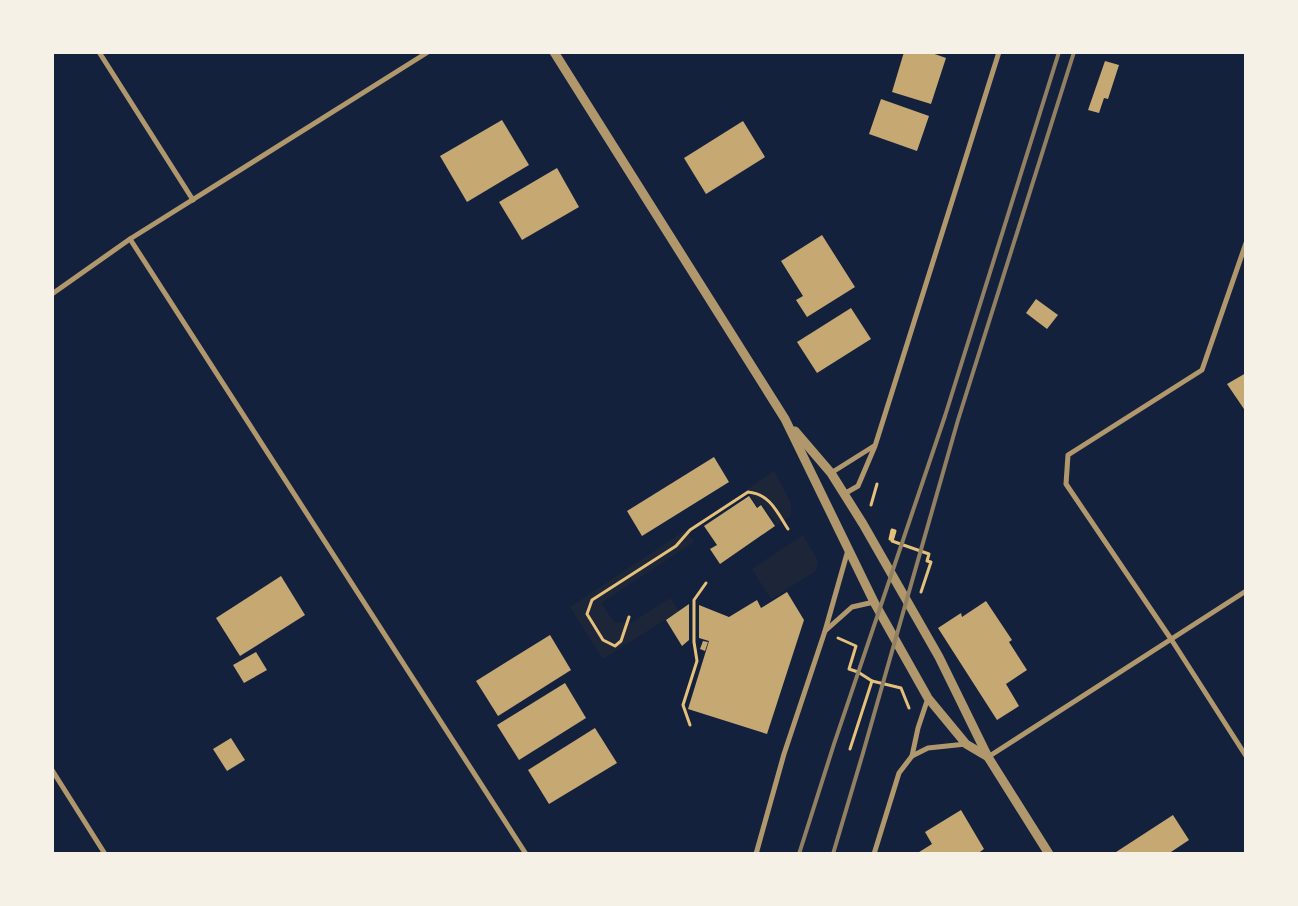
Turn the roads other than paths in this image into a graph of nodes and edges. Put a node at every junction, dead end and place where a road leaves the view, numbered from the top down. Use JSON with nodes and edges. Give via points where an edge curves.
{"nodes":[{"id":1,"x":99,"y":52,"type":"edge"},
{"id":2,"x":428,"y":52,"type":"edge"},
{"id":3,"x":554,"y":52,"type":"edge"},
{"id":4,"x":999,"y":52,"type":"edge"},
{"id":5,"x":193,"y":200,"type":"junction"},
{"id":6,"x":130,"y":239,"type":"junction"},
{"id":7,"x":1246,"y":243,"type":"edge"},
{"id":8,"x":52,"y":294,"type":"edge"},
{"id":9,"x":785,"y":419,"type":"junction"},
{"id":10,"x":875,"y":446,"type":"junction"},
{"id":11,"x":831,"y":473,"type":"junction"},
{"id":12,"x":844,"y":494,"type":"junction"},
{"id":13,"x":849,"y":548,"type":"junction"},
{"id":14,"x":1246,"y":591,"type":"edge"},
{"id":15,"x":874,"y":602,"type":"junction"},
{"id":16,"x":825,"y":631,"type":"junction"},
{"id":17,"x":1171,"y":639,"type":"junction"},
{"id":18,"x":928,"y":698,"type":"junction"},
{"id":19,"x":966,"y":744,"type":"junction"},
{"id":20,"x":912,"y":756,"type":"junction"},
{"id":21,"x":1246,"y":756,"type":"edge"},
{"id":22,"x":988,"y":757,"type":"junction"},
{"id":23,"x":52,"y":770,"type":"edge"},
{"id":24,"x":106,"y":854,"type":"edge"},
{"id":25,"x":526,"y":854,"type":"edge"},
{"id":26,"x":756,"y":854,"type":"edge"},
{"id":27,"x":874,"y":854,"type":"edge"},
{"id":28,"x":1049,"y":854,"type":"edge"}],
"edges":[{"from":1,"to":5,"type":"street"},
{"from":2,"to":5,"type":"street"},
{"from":3,"to":9,"type":"street"},
{"from":4,"to":10,"type":"street"},
{"from":5,"to":6,"type":"street"},
{"from":6,"to":8,"type":"street"},
{"from":6,"to":25,"type":"street"},
{"from":7,"to":17,"type":"street","via":[[1202,370],[1068,455],[1066,484]]},
{"from":9,"to":11,"type":"street"},
{"from":9,"to":13,"type":"street"},
{"from":10,"to":11,"type":"street"},
{"from":10,"to":12,"type":"street","via":[[858,486]]},
{"from":11,"to":12,"type":"street"},
{"from":12,"to":22,"type":"street","via":[[939,657]]},
{"from":13,"to":15,"type":"street"},
{"from":13,"to":16,"type":"street"},
{"from":14,"to":17,"type":"street"},
{"from":15,"to":16,"type":"street","via":[[852,607]]},
{"from":15,"to":18,"type":"street"},
{"from":16,"to":26,"type":"street","via":[[784,754]]},
{"from":17,"to":21,"type":"street"},
{"from":17,"to":22,"type":"street"},
{"from":18,"to":19,"type":"street"},
{"from":18,"to":20,"type":"street"},
{"from":19,"to":20,"type":"street","via":[[928,748]]},
{"from":19,"to":22,"type":"street"},
{"from":20,"to":27,"type":"street","via":[[899,773]]},
{"from":22,"to":28,"type":"street"},
{"from":23,"to":24,"type":"street"}]}
